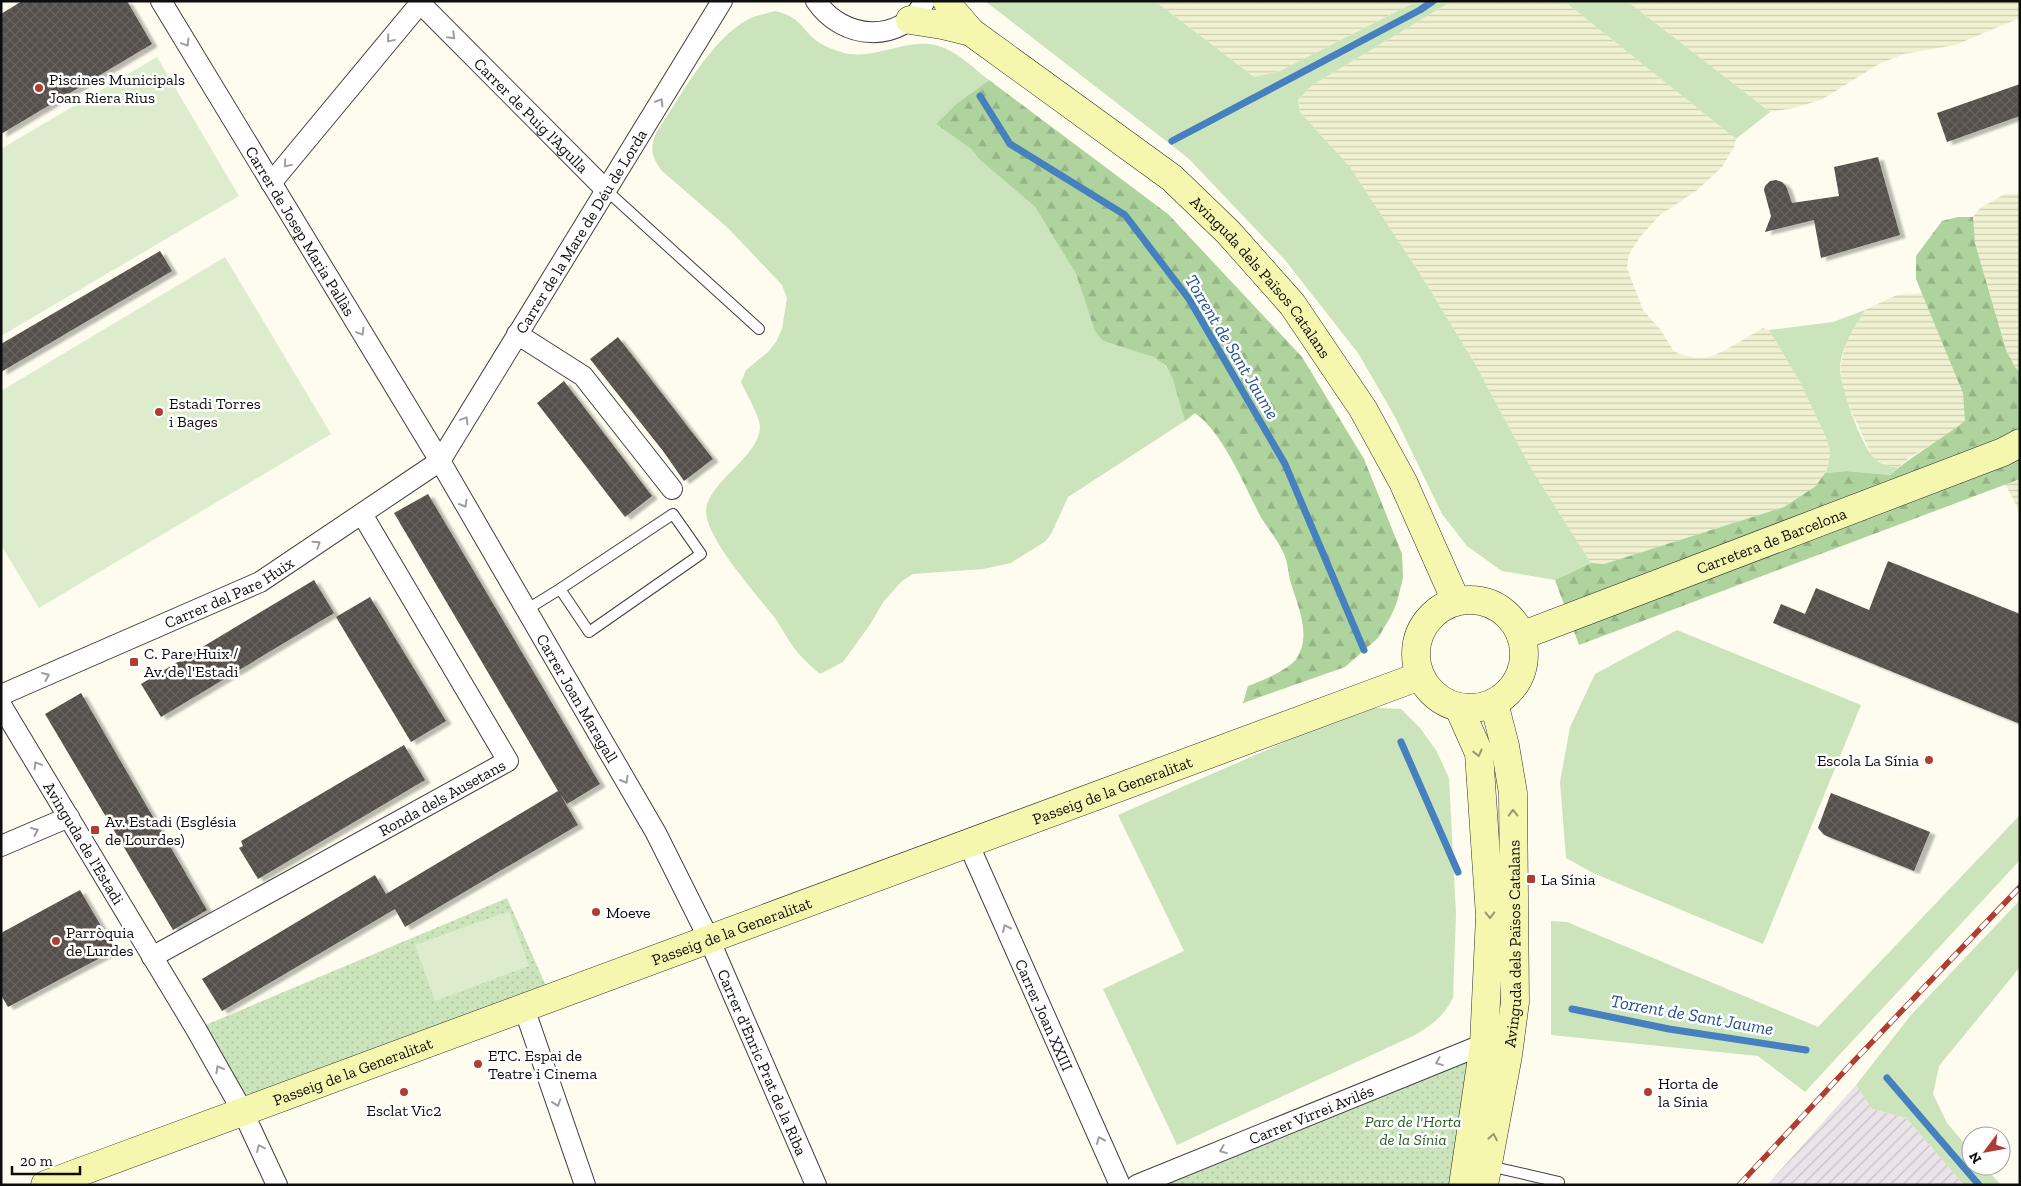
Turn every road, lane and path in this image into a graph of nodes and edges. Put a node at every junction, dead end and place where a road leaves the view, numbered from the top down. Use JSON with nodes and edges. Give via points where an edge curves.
{"nodes":[{"id":1,"x":161,"y":1,"type":"edge"},
{"id":2,"x":722,"y":1,"type":"edge"},
{"id":3,"x":816,"y":1,"type":"edge"},
{"id":4,"x":947,"y":1,"type":"edge"},
{"id":5,"x":420,"y":2,"type":"edge"},
{"id":6,"x":918,"y":11,"type":"edge"},
{"id":7,"x":971,"y":32,"type":"junction"},
{"id":8,"x":271,"y":183,"type":"junction"},
{"id":9,"x":606,"y":190,"type":"junction"},
{"id":10,"x":759,"y":329,"type":"dead end"},
{"id":11,"x":518,"y":334,"type":"junction"},
{"id":12,"x":2020,"y":443,"type":"edge"},
{"id":13,"x":440,"y":461,"type":"junction"},
{"id":14,"x":672,"y":489,"type":"dead end"},
{"id":15,"x":362,"y":514,"type":"junction"},
{"id":16,"x":560,"y":589,"type":"junction"},
{"id":17,"x":1456,"y":602,"type":"junction"},
{"id":18,"x":526,"y":610,"type":"junction"},
{"id":19,"x":1521,"y":636,"type":"junction"},
{"id":20,"x":1420,"y":676,"type":"junction"},
{"id":21,"x":1,"y":696,"type":"edge"},
{"id":22,"x":1494,"y":703,"type":"junction"},
{"id":23,"x":1,"y":705,"type":"edge"},
{"id":24,"x":1460,"y":708,"type":"junction"},
{"id":25,"x":68,"y":817,"type":"junction"},
{"id":26,"x":968,"y":843,"type":"junction"},
{"id":27,"x":1,"y":846,"type":"edge"},
{"id":28,"x":709,"y":939,"type":"junction"},
{"id":29,"x":152,"y":957,"type":"junction"},
{"id":30,"x":524,"y":1008,"type":"junction"},
{"id":31,"x":1484,"y":1044,"type":"junction"},
{"id":32,"x":243,"y":1112,"type":"junction"},
{"id":33,"x":1486,"y":1175,"type":"edge"},
{"id":34,"x":1559,"y":1182,"type":"dead end"},
{"id":35,"x":45,"y":1185,"type":"edge"},
{"id":36,"x":277,"y":1185,"type":"edge"},
{"id":37,"x":585,"y":1185,"type":"edge"},
{"id":38,"x":816,"y":1185,"type":"edge"},
{"id":39,"x":1120,"y":1185,"type":"edge"},
{"id":40,"x":1137,"y":1185,"type":"edge"},
{"id":41,"x":1462,"y":1185,"type":"edge"}],
"edges":[{"from":1,"to":8,"type":"street","name":"Carrer de Josep Maria Pallàs","one_way":true},
{"from":9,"to":2,"type":"street","name":"Carrer de la Mare de Déu de Lorda","one_way":true},
{"from":3,"to":6,"type":"street","via":[[830,18],[849,29],[870,33],[891,30]]},
{"from":4,"to":7,"type":"street","name":"Avinguda dels Països Catalans"},
{"from":5,"to":8,"type":"street","one_way":true},
{"from":5,"to":9,"type":"street","name":"Carrer de Puig l'Agulla","one_way":true},
{"from":6,"to":7,"type":"street","name":"Avinguda dels Països Catalans","via":[[942,25]]},
{"from":7,"to":17,"type":"street","name":"Avinguda dels Països Catalans","via":[[1172,178],[1228,232],[1292,304],[1363,409],[1404,482]]},
{"from":8,"to":13,"type":"street","name":"Carrer de Josep Maria Pallàs","one_way":true},
{"from":9,"to":10,"type":"lane","name":"Carrer de Puig l'Agulla"},
{"from":9,"to":11,"type":"street","name":"Carrer de la Mare de Déu de Lorda"},
{"from":13,"to":11,"type":"street","name":"Carrer de la Mare de Déu de Lorda","one_way":true},
{"from":11,"to":14,"type":"street","via":[[583,376]]},
{"from":12,"to":19,"type":"street","name":"Carretera de Barcelona"},
{"from":13,"to":15,"type":"street","name":"Carrer del Pare Huix"},
{"from":13,"to":18,"type":"street","name":"Carrer Joan Maragall","one_way":true},
{"from":21,"to":15,"type":"street","name":"Carrer del Pare Huix","one_way":true,"via":[[260,582]]},
{"from":15,"to":29,"type":"street","name":"Ronda dels Ausetans","via":[[508,761]]},
{"from":16,"to":16,"type":"lane","via":[[589,632],[701,554],[673,514]]},
{"from":16,"to":18,"type":"lane"},
{"from":17,"to":19,"type":"street","via":[[1488,603],[1508,616]]},
{"from":17,"to":20,"type":"street","via":[[1439,609],[1426,622],[1417,639],[1415,658]]},
{"from":18,"to":28,"type":"street","name":"Carrer Joan Maragall","one_way":true,"via":[[656,833]]},
{"from":19,"to":22,"type":"street","via":[[1523,667],[1517,682]]},
{"from":20,"to":24,"type":"street","via":[[1429,691],[1443,702]]},
{"from":20,"to":26,"type":"street","name":"Passeig de la Generalitat"},
{"from":22,"to":24,"type":"street"},
{"from":33,"to":22,"type":"street","name":"Avinguda dels Països Catalans","one_way":true,"via":[[1515,1002],[1513,793]]},
{"from":25,"to":23,"type":"street","name":"Avinguda de l'Estadi","one_way":true},
{"from":24,"to":31,"type":"street","name":"Avinguda dels Països Catalans","one_way":true,"via":[[1479,753],[1490,916]]},
{"from":27,"to":25,"type":"street","one_way":true},
{"from":25,"to":29,"type":"street","name":"Avinguda de l'Estadi"},
{"from":26,"to":28,"type":"street","name":"Passeig de la Generalitat"},
{"from":39,"to":26,"type":"street","name":"Carrer Joan XXIII","one_way":true},
{"from":28,"to":30,"type":"street","name":"Passeig de la Generalitat"},
{"from":28,"to":38,"type":"street","name":"Carrer d'Enric Prat de la Riba"},
{"from":32,"to":29,"type":"street","name":"Avinguda de l'Estadi","one_way":true},
{"from":30,"to":32,"type":"street","name":"Passeig de la Generalitat"},
{"from":30,"to":37,"type":"street","one_way":true},
{"from":31,"to":40,"type":"street","name":"Carrer Virrei Avilés","one_way":true},
{"from":31,"to":41,"type":"street","name":"Avinguda dels Països Catalans"},
{"from":32,"to":35,"type":"street","name":"Passeig de la Generalitat"},
{"from":36,"to":32,"type":"street","name":"Avinguda de l'Estadi","one_way":true},
{"from":33,"to":34,"type":"lane"}]}
